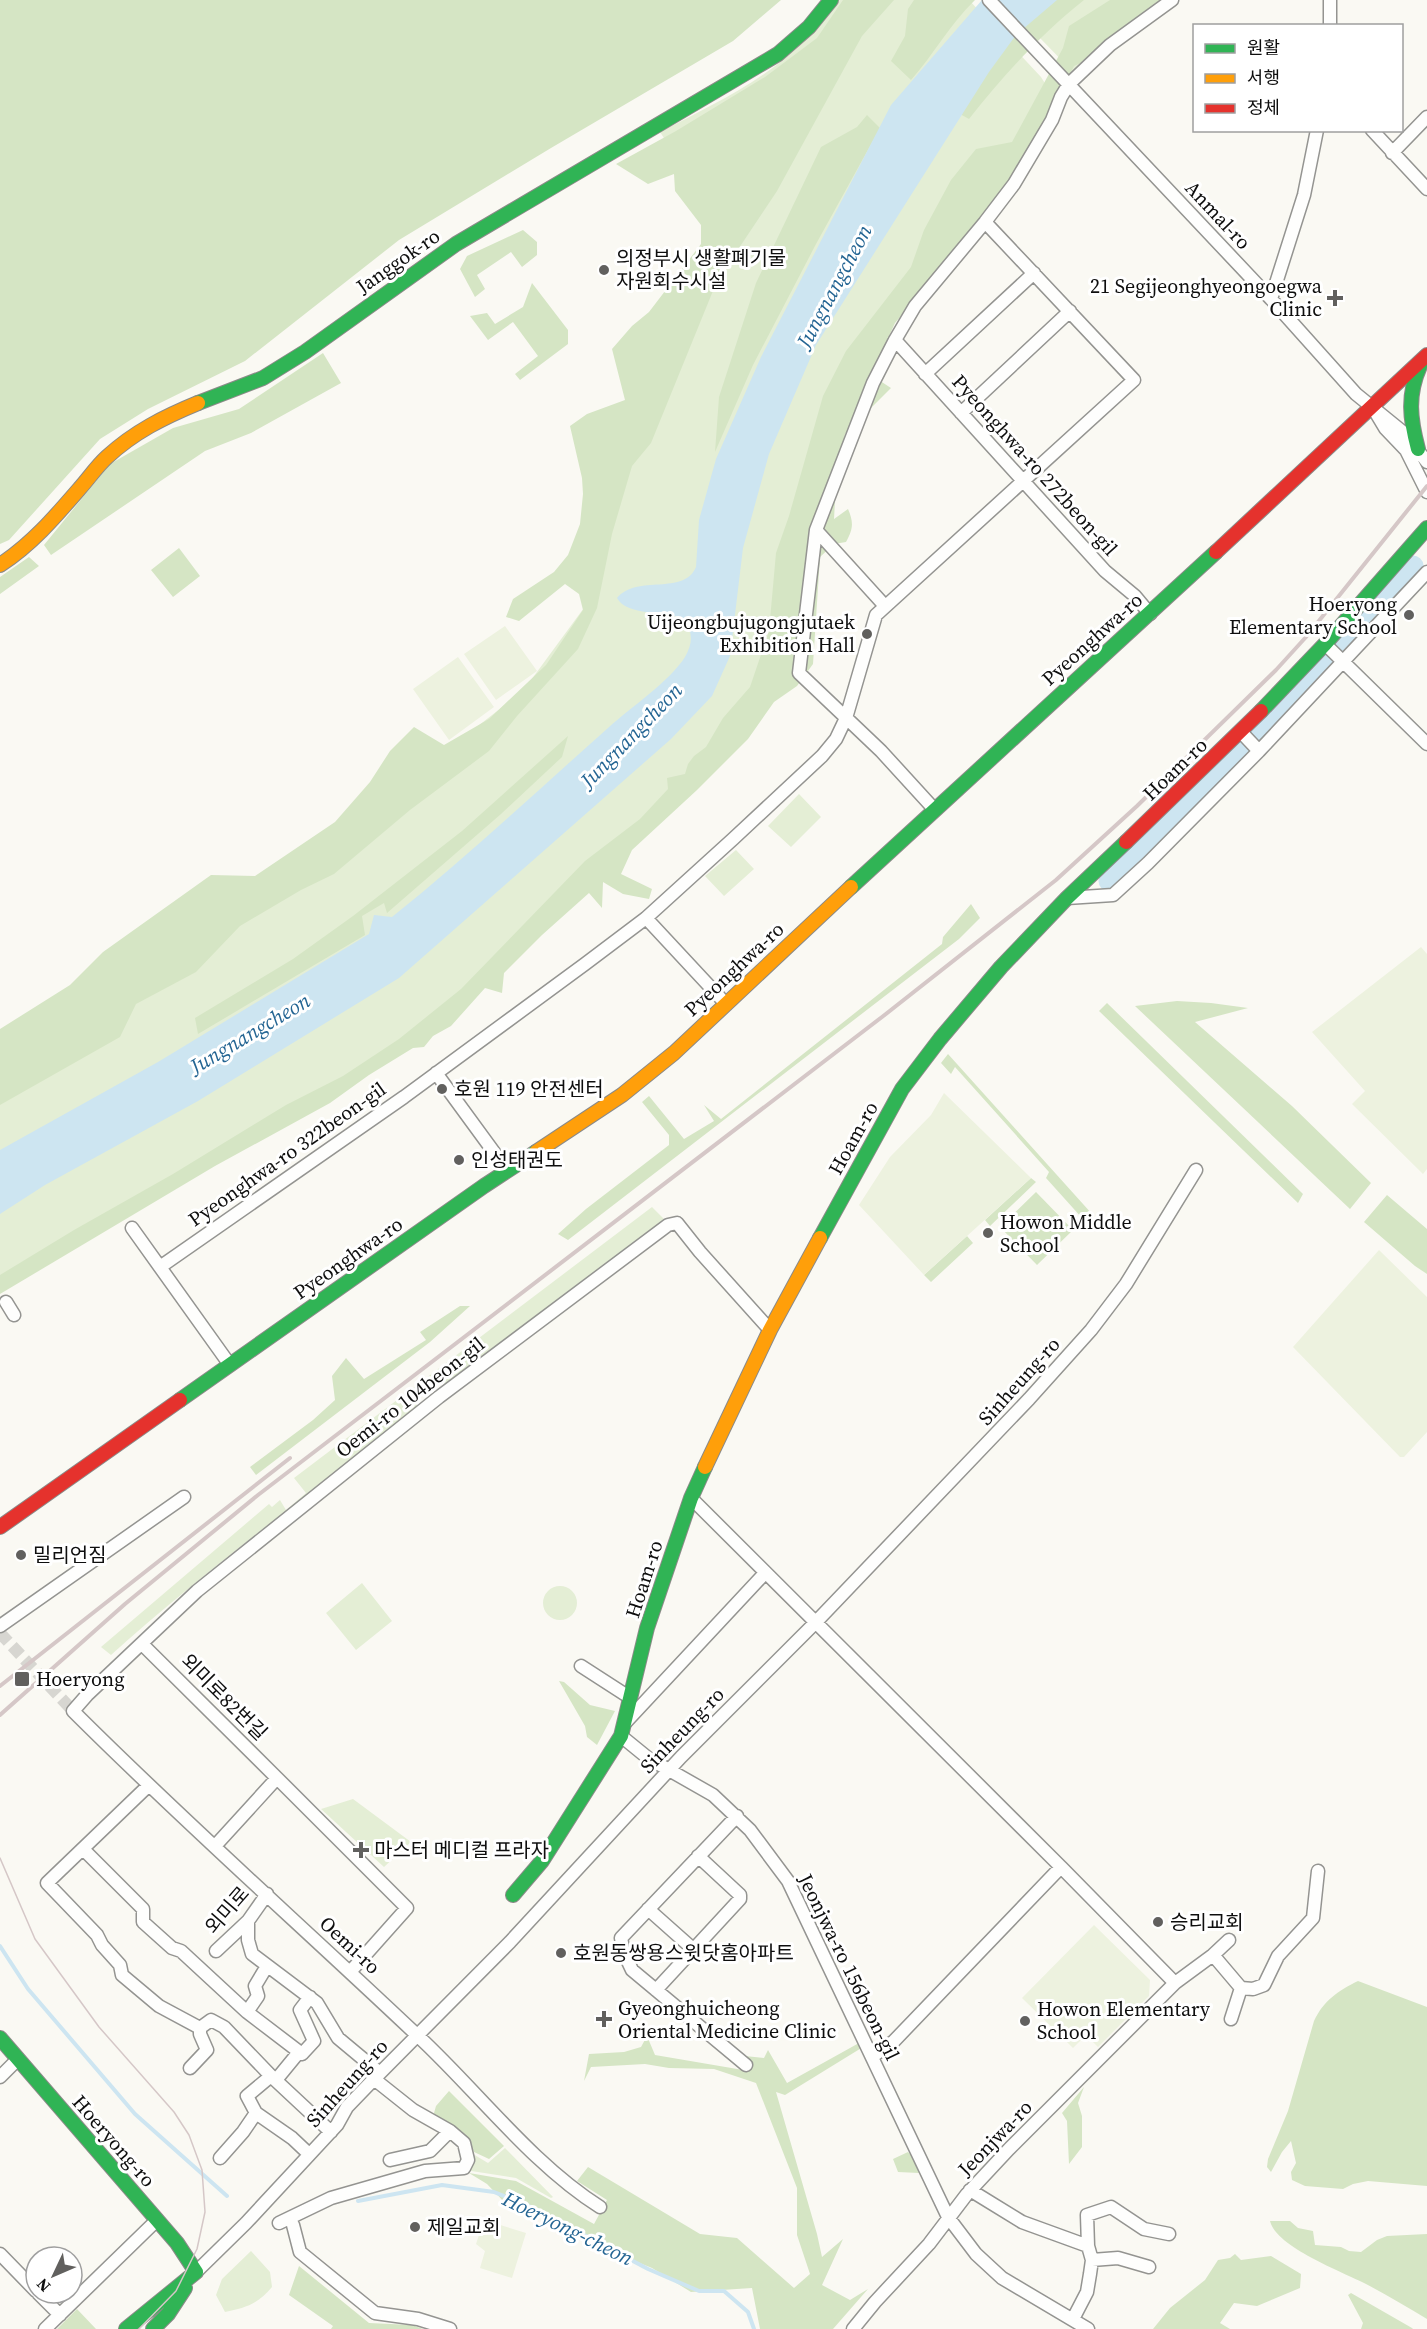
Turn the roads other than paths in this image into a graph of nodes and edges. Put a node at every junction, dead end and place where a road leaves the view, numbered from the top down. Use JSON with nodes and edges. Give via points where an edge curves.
{"nodes":[{"id":1,"x":831,"y":0,"type":"edge"},
{"id":2,"x":989,"y":0,"type":"edge"},
{"id":3,"x":1172,"y":0,"type":"edge"},
{"id":4,"x":1330,"y":0,"type":"edge"},
{"id":5,"x":1330,"y":24,"type":"edge"},
{"id":6,"x":1065,"y":80,"type":"junction"},
{"id":7,"x":1427,"y":117,"type":"edge"},
{"id":8,"x":1317,"y":132,"type":"edge"},
{"id":9,"x":1374,"y":132,"type":"edge"},
{"id":10,"x":1392,"y":153,"type":"junction"},
{"id":11,"x":1427,"y":189,"type":"edge"},
{"id":12,"x":985,"y":222,"type":"junction"},
{"id":13,"x":1034,"y":273,"type":"junction"},
{"id":14,"x":1271,"y":299,"type":"junction"},
{"id":15,"x":1070,"y":311,"type":"junction"},
{"id":16,"x":895,"y":340,"type":"junction"},
{"id":17,"x":1425,"y":357,"type":"edge"},
{"id":18,"x":925,"y":374,"type":"junction"},
{"id":19,"x":1372,"y":406,"type":"junction"},
{"id":20,"x":961,"y":413,"type":"junction"},
{"id":21,"x":1418,"y":449,"type":"junction"},
{"id":22,"x":1427,"y":462,"type":"edge"},
{"id":23,"x":1023,"y":482,"type":"junction"},
{"id":24,"x":1427,"y":492,"type":"edge"},
{"id":25,"x":1427,"y":528,"type":"edge"},
{"id":26,"x":816,"y":530,"type":"junction"},
{"id":27,"x":0,"y":565,"type":"edge"},
{"id":28,"x":1427,"y":572,"type":"edge"},
{"id":29,"x":885,"y":606,"type":"junction"},
{"id":30,"x":1150,"y":614,"type":"junction"},
{"id":31,"x":1325,"y":644,"type":"junction"},
{"id":32,"x":1343,"y":661,"type":"junction"},
{"id":33,"x":846,"y":718,"type":"junction"},
{"id":34,"x":1241,"y":732,"type":"junction"},
{"id":35,"x":1427,"y":744,"type":"edge"},
{"id":36,"x":1259,"y":751,"type":"junction"},
{"id":37,"x":934,"y":809,"type":"junction"},
{"id":38,"x":1067,"y":898,"type":"junction"},
{"id":39,"x":646,"y":918,"type":"junction"},
{"id":40,"x":726,"y":1004,"type":"junction"},
{"id":41,"x":436,"y":1073,"type":"junction"},
{"id":42,"x":507,"y":1170,"type":"junction"},
{"id":43,"x":1196,"y":1170,"type":"dead end"},
{"id":44,"x":132,"y":1228,"type":"dead end"},
{"id":45,"x":160,"y":1267,"type":"junction"},
{"id":46,"x":6,"y":1302,"type":"dead end"},
{"id":47,"x":14,"y":1315,"type":"dead end"},
{"id":48,"x":770,"y":1330,"type":"junction"},
{"id":49,"x":230,"y":1365,"type":"junction"},
{"id":50,"x":184,"y":1497,"type":"dead end"},
{"id":51,"x":691,"y":1498,"type":"junction"},
{"id":52,"x":0,"y":1527,"type":"edge"},
{"id":53,"x":765,"y":1573,"type":"junction"},
{"id":54,"x":815,"y":1623,"type":"junction"},
{"id":55,"x":0,"y":1626,"type":"edge"},
{"id":56,"x":142,"y":1644,"type":"junction"},
{"id":57,"x":581,"y":1666,"type":"dead end"},
{"id":58,"x":629,"y":1697,"type":"junction"},
{"id":59,"x":73,"y":1711,"type":"joint"},
{"id":60,"x":621,"y":1732,"type":"junction"},
{"id":61,"x":669,"y":1771,"type":"junction"},
{"id":62,"x":277,"y":1778,"type":"junction"},
{"id":63,"x":148,"y":1786,"type":"junction"},
{"id":64,"x":737,"y":1816,"type":"junction"},
{"id":65,"x":215,"y":1846,"type":"junction"},
{"id":66,"x":83,"y":1849,"type":"junction"},
{"id":67,"x":698,"y":1856,"type":"junction"},
{"id":68,"x":1061,"y":1867,"type":"junction"},
{"id":69,"x":1318,"y":1871,"type":"dead end"},
{"id":70,"x":267,"y":1894,"type":"junction"},
{"id":71,"x":513,"y":1895,"type":"dead end"},
{"id":72,"x":648,"y":1909,"type":"junction"},
{"id":73,"x":248,"y":1921,"type":"junction"},
{"id":74,"x":1228,"y":1940,"type":"dead end"},
{"id":75,"x":693,"y":1949,"type":"junction"},
{"id":76,"x":216,"y":1951,"type":"dead end"},
{"id":77,"x":1213,"y":1955,"type":"junction"},
{"id":78,"x":267,"y":1966,"type":"junction"},
{"id":79,"x":350,"y":1972,"type":"junction"},
{"id":80,"x":1175,"y":1983,"type":"junction"},
{"id":81,"x":1241,"y":1988,"type":"junction"},
{"id":82,"x":656,"y":1990,"type":"junction"},
{"id":83,"x":310,"y":1997,"type":"junction"},
{"id":84,"x":247,"y":2012,"type":"junction"},
{"id":85,"x":1231,"y":2019,"type":"dead end"},
{"id":86,"x":200,"y":2028,"type":"junction"},
{"id":87,"x":418,"y":2036,"type":"junction"},
{"id":88,"x":0,"y":2038,"type":"edge"},
{"id":89,"x":299,"y":2052,"type":"junction"},
{"id":90,"x":872,"y":2058,"type":"junction"},
{"id":91,"x":18,"y":2059,"type":"junction"},
{"id":92,"x":746,"y":2065,"type":"dead end"},
{"id":93,"x":190,"y":2068,"type":"dead end"},
{"id":94,"x":377,"y":2076,"type":"junction"},
{"id":95,"x":0,"y":2077,"type":"edge"},
{"id":96,"x":273,"y":2078,"type":"junction"},
{"id":97,"x":256,"y":2113,"type":"junction"},
{"id":98,"x":450,"y":2131,"type":"junction"},
{"id":99,"x":331,"y":2132,"type":"junction"},
{"id":100,"x":309,"y":2154,"type":"junction"},
{"id":101,"x":220,"y":2158,"type":"dead end"},
{"id":102,"x":390,"y":2160,"type":"dead end"},
{"id":103,"x":970,"y":2190,"type":"junction"},
{"id":104,"x":600,"y":2206,"type":"dead end"},
{"id":105,"x":948,"y":2217,"type":"junction"},
{"id":106,"x":157,"y":2220,"type":"junction"},
{"id":107,"x":279,"y":2223,"type":"dead end"},
{"id":108,"x":293,"y":2225,"type":"dead end"},
{"id":109,"x":1169,"y":2234,"type":"dead end"},
{"id":110,"x":1088,"y":2247,"type":"junction"},
{"id":111,"x":0,"y":2254,"type":"edge"},
{"id":112,"x":1092,"y":2260,"type":"junction"},
{"id":113,"x":1149,"y":2267,"type":"dead end"},
{"id":114,"x":196,"y":2272,"type":"junction"},
{"id":115,"x":24,"y":2279,"type":"edge"},
{"id":116,"x":50,"y":2305,"type":"edge"},
{"id":117,"x":60,"y":2315,"type":"junction"},
{"id":118,"x":1073,"y":2319,"type":"junction"},
{"id":119,"x":45,"y":2329,"type":"edge"},
{"id":120,"x":126,"y":2329,"type":"edge"},
{"id":121,"x":155,"y":2329,"type":"edge"},
{"id":122,"x":450,"y":2329,"type":"edge"},
{"id":123,"x":853,"y":2329,"type":"edge"},
{"id":124,"x":1088,"y":2329,"type":"edge"}],
"edges":[{"from":1,"to":27,"type":"street","name":"Janggok-ro","via":[[809,27],[778,54],[456,244],[305,352],[263,378],[166,416],[136,433],[106,458],[45,529]]},
{"from":2,"to":6,"type":"street","name":"Anmal-ro"},
{"from":3,"to":6,"type":"street"},
{"from":4,"to":5,"type":"street"},
{"from":6,"to":12,"type":"street","via":[[1052,120]]},
{"from":6,"to":14,"type":"street","name":"Anmal-ro"},
{"from":7,"to":10,"type":"street"},
{"from":8,"to":14,"type":"street","via":[[1304,195]]},
{"from":9,"to":10,"type":"street"},
{"from":10,"to":11,"type":"street"},
{"from":12,"to":13,"type":"street"},
{"from":12,"to":16,"type":"street","via":[[915,306]]},
{"from":13,"to":15,"type":"street"},
{"from":13,"to":18,"type":"street"},
{"from":14,"to":19,"type":"street","name":"Anmal-ro","via":[[1356,394]]},
{"from":15,"to":20,"type":"street"},
{"from":15,"to":23,"type":"street","name":"Pyeonghwa-ro 322beon-gil","via":[[1134,380]]},
{"from":16,"to":18,"type":"street","name":"Pyeonghwa-ro 272beon-gil"},
{"from":16,"to":26,"type":"street","via":[[873,383]]},
{"from":17,"to":19,"type":"street","name":"Pyeonghwa-ro"},
{"from":17,"to":21,"type":"street","via":[[1409,393]]},
{"from":18,"to":20,"type":"street","name":"Pyeonghwa-ro 272beon-gil"},
{"from":19,"to":21,"type":"street","name":"Anmal-ro"},
{"from":19,"to":24,"type":"street","name":"Anmal-ro","via":[[1385,428],[1406,450]]},
{"from":19,"to":30,"type":"street","name":"Pyeonghwa-ro"},
{"from":20,"to":23,"type":"street","name":"Pyeonghwa-ro 272beon-gil"},
{"from":21,"to":22,"type":"street","name":"Anmal-ro"},
{"from":23,"to":29,"type":"street","name":"Pyeonghwa-ro 322beon-gil"},
{"from":23,"to":30,"type":"street","name":"Pyeonghwa-ro 272beon-gil"},
{"from":25,"to":31,"type":"street","name":"Hoam-ro"},
{"from":26,"to":29,"type":"street"},
{"from":26,"to":33,"type":"street","via":[[799,673]]},
{"from":28,"to":32,"type":"street"},
{"from":29,"to":33,"type":"street","name":"Pyeonghwa-ro 322beon-gil","via":[[876,615]]},
{"from":30,"to":37,"type":"street","name":"Pyeonghwa-ro"},
{"from":31,"to":32,"type":"street"},
{"from":31,"to":34,"type":"street","name":"Hoam-ro"},
{"from":32,"to":35,"type":"street"},
{"from":32,"to":36,"type":"street"},
{"from":33,"to":37,"type":"street"},
{"from":33,"to":39,"type":"street","name":"Pyeonghwa-ro 322beon-gil","via":[[822,756]]},
{"from":34,"to":36,"type":"street"},
{"from":34,"to":38,"type":"street","name":"Hoam-ro"},
{"from":36,"to":38,"type":"street","via":[[1113,895]]},
{"from":37,"to":40,"type":"street","name":"Pyeonghwa-ro"},
{"from":38,"to":48,"type":"street","name":"Hoam-ro","via":[[1002,967],[902,1089]]},
{"from":39,"to":40,"type":"street"},
{"from":39,"to":41,"type":"street","name":"Pyeonghwa-ro 322beon-gil"},
{"from":40,"to":42,"type":"street","name":"Pyeonghwa-ro","via":[[622,1095]]},
{"from":41,"to":42,"type":"street"},
{"from":41,"to":45,"type":"street","name":"Pyeonghwa-ro 322beon-gil"},
{"from":42,"to":49,"type":"street","name":"Pyeonghwa-ro"},
{"from":43,"to":54,"type":"street","name":"Sinheung-ro","via":[[1126,1284],[1091,1330]]},
{"from":44,"to":45,"type":"street"},
{"from":45,"to":49,"type":"street"},
{"from":46,"to":47,"type":"street"},
{"from":48,"to":51,"type":"street","name":"Hoam-ro"},
{"from":48,"to":56,"type":"street","name":"Oemi-ro 104beon-gil","via":[[677,1223],[668,1225],[430,1404],[197,1591]]},
{"from":49,"to":52,"type":"street","name":"Pyeonghwa-ro"},
{"from":50,"to":55,"type":"street"},
{"from":51,"to":53,"type":"street"},
{"from":51,"to":58,"type":"street","name":"Hoam-ro","via":[[647,1628]]},
{"from":53,"to":54,"type":"street"},
{"from":53,"to":60,"type":"street"},
{"from":54,"to":61,"type":"street","name":"Sinheung-ro"},
{"from":54,"to":68,"type":"street"},
{"from":56,"to":59,"type":"street","name":"Oemi-ro 104beon-gil"},
{"from":56,"to":62,"type":"street","name":"외미로82번길"},
{"from":57,"to":58,"type":"street"},
{"from":58,"to":60,"type":"street","name":"Hoam-ro"},
{"from":59,"to":63,"type":"street","name":"Oemi-ro"},
{"from":60,"to":61,"type":"street","name":"Jeonjwa-ro 156beon-gil","via":[[648,1758]]},
{"from":60,"to":71,"type":"street","name":"Hoam-ro","via":[[542,1860]]},
{"from":61,"to":64,"type":"street","name":"Jeonjwa-ro 156beon-gil","via":[[713,1795]]},
{"from":61,"to":87,"type":"street","name":"Sinheung-ro"},
{"from":62,"to":65,"type":"street"},
{"from":62,"to":79,"type":"street","name":"외미로82번길","via":[[407,1908]]},
{"from":63,"to":65,"type":"street","name":"Oemi-ro"},
{"from":63,"to":66,"type":"street"},
{"from":64,"to":67,"type":"street"},
{"from":64,"to":90,"type":"street","name":"Jeonjwa-ro 156beon-gil","via":[[788,1881]]},
{"from":65,"to":70,"type":"street","name":"Oemi-ro"},
{"from":66,"to":84,"type":"street","via":[[143,1910],[143,1922]]},
{"from":66,"to":86,"type":"street","via":[[47,1883],[97,1935],[120,1965],[122,1975],[159,2006]]},
{"from":67,"to":72,"type":"street"},
{"from":67,"to":75,"type":"street","via":[[740,1899]]},
{"from":68,"to":80,"type":"street"},
{"from":68,"to":90,"type":"street"},
{"from":69,"to":81,"type":"street","via":[[1313,1918],[1278,1956],[1264,1985]]},
{"from":70,"to":73,"type":"street","name":"외미로"},
{"from":70,"to":79,"type":"street","name":"Oemi-ro"},
{"from":72,"to":75,"type":"street"},
{"from":72,"to":82,"type":"street","via":[[621,1938],[633,1970]]},
{"from":73,"to":76,"type":"street","name":"외미로"},
{"from":73,"to":78,"type":"street","via":[[252,1954]]},
{"from":74,"to":77,"type":"street","name":"Jeonjwa-ro"},
{"from":75,"to":82,"type":"street"},
{"from":77,"to":80,"type":"street","name":"Jeonjwa-ro"},
{"from":77,"to":81,"type":"street"},
{"from":78,"to":83,"type":"street"},
{"from":78,"to":84,"type":"street","via":[[255,1986],[258,1996]]},
{"from":79,"to":87,"type":"street","name":"Oemi-ro"},
{"from":80,"to":103,"type":"street","name":"Jeonjwa-ro"},
{"from":81,"to":85,"type":"street"},
{"from":82,"to":92,"type":"street"},
{"from":83,"to":89,"type":"street","via":[[300,2010],[314,2041],[302,2054]]},
{"from":83,"to":94,"type":"street","via":[[338,2038]]},
{"from":84,"to":89,"type":"street"},
{"from":86,"to":93,"type":"street","via":[[207,2050]]},
{"from":86,"to":96,"type":"street","via":[[211,2020],[224,2027]]},
{"from":87,"to":94,"type":"street","name":"Sinheung-ro"},
{"from":87,"to":104,"type":"street","name":"Oemi-ro","via":[[560,2180]]},
{"from":88,"to":91,"type":"street","name":"Hoeryong-ro"},
{"from":89,"to":96,"type":"street"},
{"from":90,"to":105,"type":"street","name":"Jeonjwa-ro 156beon-gil"},
{"from":91,"to":95,"type":"street"},
{"from":91,"to":106,"type":"street","name":"Hoeryong-ro"},
{"from":94,"to":98,"type":"street","via":[[413,2110]]},
{"from":94,"to":99,"type":"street","name":"Sinheung-ro"},
{"from":96,"to":97,"type":"street","via":[[248,2096]]},
{"from":96,"to":99,"type":"street"},
{"from":97,"to":100,"type":"street"},
{"from":97,"to":101,"type":"street"},
{"from":98,"to":102,"type":"street","via":[[430,2151]]},
{"from":98,"to":107,"type":"street","via":[[464,2143],[468,2160],[464,2168],[425,2171],[331,2198]]},
{"from":99,"to":100,"type":"street","name":"Sinheung-ro"},
{"from":100,"to":114,"type":"street","name":"Sinheung-ro"},
{"from":103,"to":105,"type":"street","name":"Jeonjwa-ro"},
{"from":103,"to":110,"type":"street","via":[[1022,2222]]},
{"from":105,"to":118,"type":"street","name":"Jeonjwa-ro 156beon-gil","via":[[976,2254],[1002,2278]]},
{"from":105,"to":123,"type":"street","name":"Jeonjwa-ro"},
{"from":106,"to":114,"type":"street","name":"Hoeryong-ro"},
{"from":106,"to":117,"type":"street"},
{"from":108,"to":122,"type":"street","via":[[300,2252],[375,2313],[418,2319]]},
{"from":109,"to":110,"type":"street","via":[[1144,2229],[1111,2207],[1087,2215]]},
{"from":110,"to":112,"type":"street"},
{"from":111,"to":115,"type":"street"},
{"from":112,"to":113,"type":"street","via":[[1118,2258]]},
{"from":112,"to":118,"type":"street","via":[[1087,2292]]},
{"from":114,"to":120,"type":"street"},
{"from":114,"to":121,"type":"street"},
{"from":116,"to":117,"type":"street"},
{"from":117,"to":119,"type":"street"},
{"from":118,"to":124,"type":"street","name":"Jeonjwa-ro 156beon-gil"}]}
